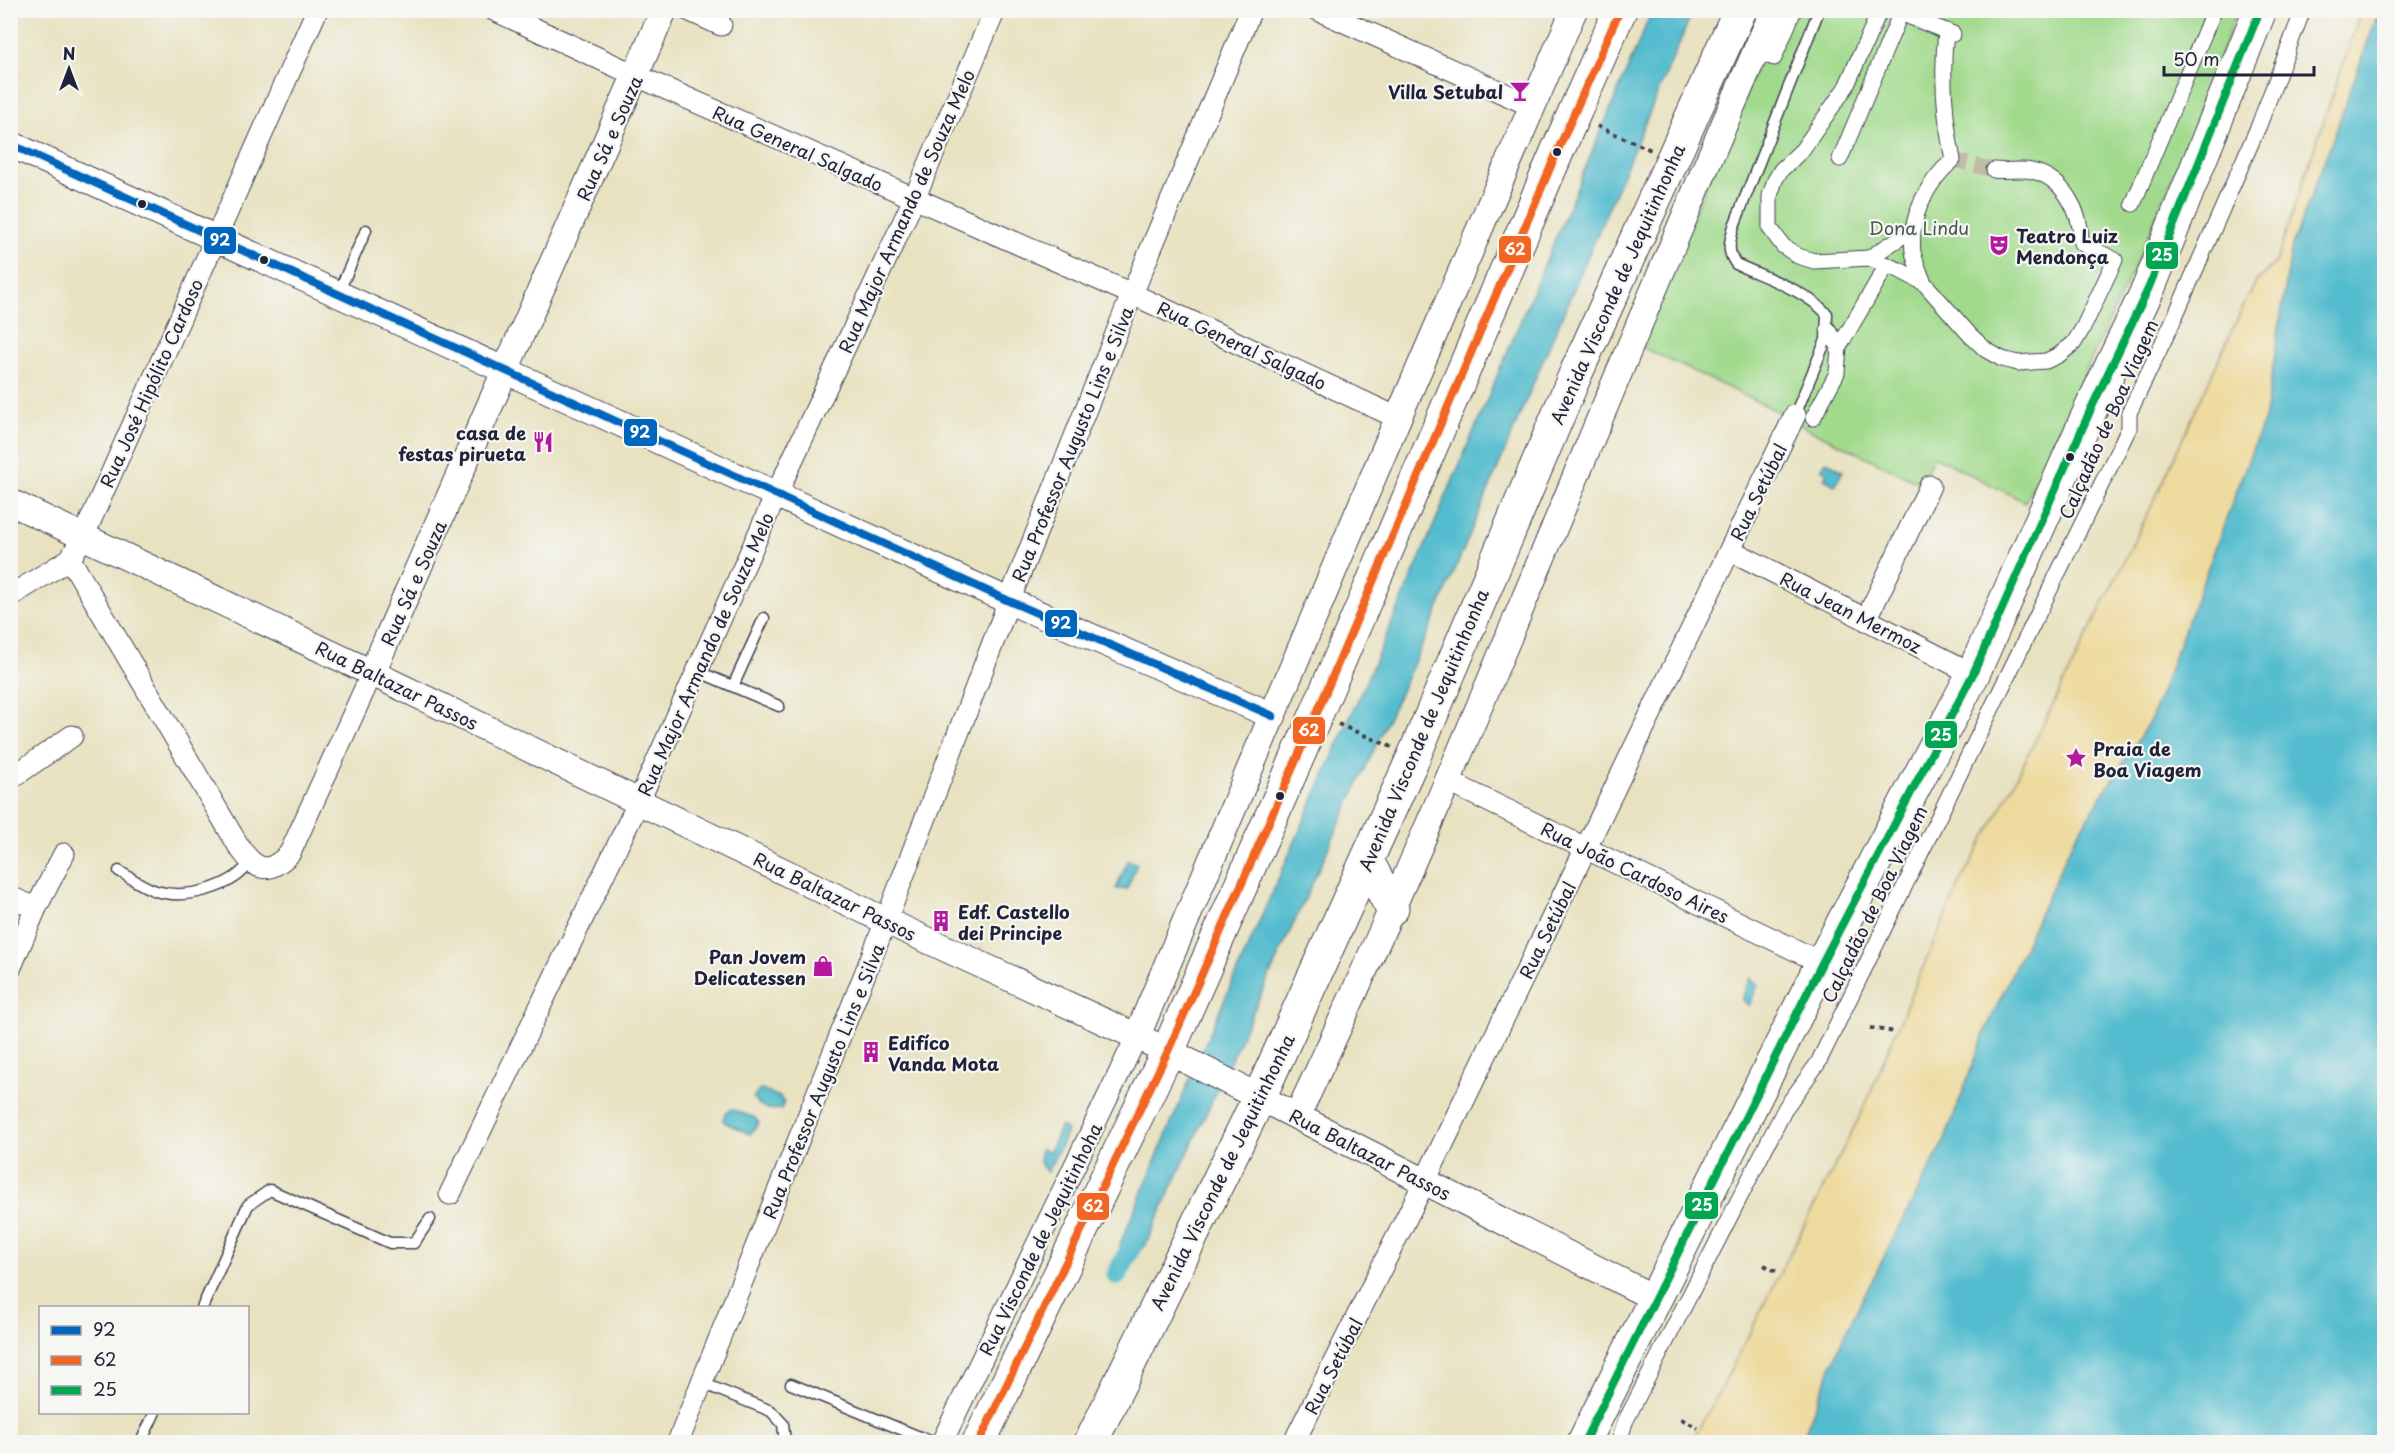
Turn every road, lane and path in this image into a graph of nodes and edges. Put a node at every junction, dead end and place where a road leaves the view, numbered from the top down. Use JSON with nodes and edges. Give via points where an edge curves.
{"nodes":[{"id":1,"x":317,"y":10,"type":"edge"},
{"id":2,"x":494,"y":10,"type":"edge"},
{"id":3,"x":664,"y":10,"type":"edge"},
{"id":4,"x":688,"y":10,"type":"edge"},
{"id":5,"x":995,"y":10,"type":"edge"},
{"id":6,"x":1251,"y":10,"type":"edge"},
{"id":7,"x":1318,"y":10,"type":"edge"},
{"id":8,"x":1574,"y":10,"type":"edge"},
{"id":9,"x":1620,"y":10,"type":"edge"},
{"id":10,"x":1740,"y":10,"type":"edge"},
{"id":11,"x":1774,"y":10,"type":"edge"},
{"id":12,"x":1794,"y":10,"type":"edge"},
{"id":13,"x":1819,"y":10,"type":"edge"},
{"id":14,"x":1880,"y":10,"type":"edge"},
{"id":15,"x":2214,"y":10,"type":"edge"},
{"id":16,"x":2260,"y":10,"type":"edge"},
{"id":17,"x":2303,"y":10,"type":"edge"},
{"id":18,"x":1899,"y":11,"type":"edge"},
{"id":19,"x":721,"y":25,"type":"dead end"},
{"id":20,"x":1756,"y":52,"type":"junction"},
{"id":21,"x":637,"y":76,"type":"junction"},
{"id":22,"x":1534,"y":107,"type":"junction"},
{"id":23,"x":1596,"y":126,"type":"dead end"},
{"id":24,"x":10,"y":144,"type":"edge"},
{"id":25,"x":1651,"y":150,"type":"dead end"},
{"id":26,"x":1840,"y":159,"type":"dead end"},
{"id":27,"x":1994,"y":170,"type":"tunnel mouth"},
{"id":28,"x":914,"y":199,"type":"junction"},
{"id":29,"x":2133,"y":204,"type":"dead end"},
{"id":30,"x":366,"y":230,"type":"dead end"},
{"id":31,"x":1912,"y":230,"type":"junction"},
{"id":32,"x":215,"y":238,"type":"junction"},
{"id":33,"x":2149,"y":252,"type":"dead end"},
{"id":34,"x":1869,"y":258,"type":"junction"},
{"id":35,"x":1887,"y":265,"type":"junction"},
{"id":36,"x":1924,"y":283,"type":"junction"},
{"id":37,"x":341,"y":287,"type":"junction"},
{"id":38,"x":2150,"y":287,"type":"junction"},
{"id":39,"x":1132,"y":294,"type":"junction"},
{"id":40,"x":1828,"y":329,"type":"junction"},
{"id":41,"x":1839,"y":347,"type":"junction"},
{"id":42,"x":507,"y":372,"type":"junction"},
{"id":43,"x":1804,"y":417,"type":"junction"},
{"id":44,"x":1398,"y":418,"type":"junction"},
{"id":45,"x":1930,"y":486,"type":"dead end"},
{"id":46,"x":776,"y":495,"type":"junction"},
{"id":47,"x":10,"y":502,"type":"edge"},
{"id":48,"x":84,"y":535,"type":"junction"},
{"id":49,"x":1730,"y":550,"type":"junction"},
{"id":50,"x":70,"y":559,"type":"junction"},
{"id":51,"x":10,"y":596,"type":"edge"},
{"id":52,"x":1009,"y":601,"type":"junction"},
{"id":53,"x":764,"y":618,"type":"dead end"},
{"id":54,"x":1866,"y":620,"type":"junction"},
{"id":55,"x":697,"y":670,"type":"junction"},
{"id":56,"x":372,"y":673,"type":"junction"},
{"id":57,"x":1972,"y":674,"type":"junction"},
{"id":58,"x":733,"y":686,"type":"junction"},
{"id":59,"x":779,"y":706,"type":"dead end"},
{"id":60,"x":1273,"y":716,"type":"junction"},
{"id":61,"x":1343,"y":726,"type":"dead end"},
{"id":62,"x":72,"y":736,"type":"dead end"},
{"id":63,"x":1388,"y":745,"type":"dead end"},
{"id":64,"x":10,"y":779,"type":"edge"},
{"id":65,"x":1447,"y":781,"type":"junction"},
{"id":66,"x":639,"y":801,"type":"junction"},
{"id":67,"x":1586,"y":849,"type":"junction"},
{"id":68,"x":64,"y":854,"type":"dead end"},
{"id":69,"x":1366,"y":861,"type":"junction"},
{"id":70,"x":250,"y":862,"type":"junction"},
{"id":71,"x":119,"y":871,"type":"dead end"},
{"id":72,"x":10,"y":897,"type":"edge"},
{"id":73,"x":36,"y":908,"type":"junction"},
{"id":74,"x":1392,"y":908,"type":"junction"},
{"id":75,"x":886,"y":921,"type":"junction"},
{"id":76,"x":1822,"y":963,"type":"junction"},
{"id":77,"x":10,"y":969,"type":"edge"},
{"id":78,"x":1870,"y":1028,"type":"dead end"},
{"id":79,"x":1895,"y":1032,"type":"dead end"},
{"id":80,"x":1137,"y":1036,"type":"junction"},
{"id":81,"x":1179,"y":1057,"type":"junction"},
{"id":82,"x":1253,"y":1095,"type":"junction"},
{"id":83,"x":1297,"y":1116,"type":"junction"},
{"id":84,"x":1425,"y":1181,"type":"junction"},
{"id":85,"x":450,"y":1194,"type":"dead end"},
{"id":86,"x":430,"y":1218,"type":"dead end"},
{"id":87,"x":1764,"y":1265,"type":"dead end"},
{"id":88,"x":1779,"y":1273,"type":"dead end"},
{"id":89,"x":1656,"y":1299,"type":"junction"},
{"id":90,"x":203,"y":1306,"type":"edge"},
{"id":91,"x":702,"y":1383,"type":"junction"},
{"id":92,"x":791,"y":1384,"type":"dead end"},
{"id":93,"x":155,"y":1414,"type":"edge"},
{"id":94,"x":1681,"y":1419,"type":"dead end"},
{"id":95,"x":1698,"y":1428,"type":"dead end"},
{"id":96,"x":141,"y":1443,"type":"edge"},
{"id":97,"x":678,"y":1443,"type":"edge"},
{"id":98,"x":785,"y":1443,"type":"edge"},
{"id":99,"x":932,"y":1443,"type":"edge"},
{"id":100,"x":942,"y":1443,"type":"edge"},
{"id":101,"x":979,"y":1443,"type":"edge"},
{"id":102,"x":1091,"y":1443,"type":"edge"},
{"id":103,"x":1294,"y":1443,"type":"edge"},
{"id":104,"x":1584,"y":1443,"type":"edge"},
{"id":105,"x":1620,"y":1443,"type":"edge"}],
"edges":[{"from":1,"to":32,"type":"street","name":"Rua José Hipólito Cardoso"},
{"from":2,"to":21,"type":"street","name":"Rua General Salgado"},
{"from":3,"to":21,"type":"street","name":"Rua Sá e Souza"},
{"from":4,"to":19,"type":"street"},
{"from":5,"to":28,"type":"street","name":"Rua Major Armando de Souza Melo"},
{"from":6,"to":39,"type":"street","name":"Rua Professor Augusto Lins e Silva"},
{"from":7,"to":22,"type":"street"},
{"from":8,"to":22,"type":"street"},
{"from":9,"to":81,"type":"main road","via":[[1316,715]]},
{"from":10,"to":69,"type":"main road","name":"Avenida Visconde de Jequitinhonha","via":[[1576,373]]},
{"from":11,"to":20,"type":"street","name":"Avenida Visconde de Jequitinhonha"},
{"from":12,"to":20,"type":"street","via":[[1774,58]]},
{"from":13,"to":40,"type":"lane","via":[[1729,246],[1736,264],[1817,304],[1827,314]]},
{"from":14,"to":34,"type":"street","via":[[1846,87],[1802,150],[1781,170],[1770,196],[1770,230],[1798,256],[1815,261]]},
{"from":15,"to":29,"type":"street"},
{"from":16,"to":38,"type":"main road"},
{"from":17,"to":105,"type":"street","name":"Calçadão de Boa Viagem","via":[[2259,125],[2129,413],[2129,428],[2117,454],[1818,1063],[1786,1107],[1625,1422]]},
{"from":18,"to":26,"type":"street"},
{"from":18,"to":31,"type":"street","via":[[1950,32],[1943,85],[1945,123],[1953,160],[1938,172]]},
{"from":20,"to":65,"type":"street","name":"Avenida Visconde de Jequitinhonha"},
{"from":21,"to":28,"type":"street","name":"Rua General Salgado"},
{"from":21,"to":42,"type":"street","name":"Rua Sá e Souza"},
{"from":22,"to":44,"type":"street"},
{"from":23,"to":25,"type":"path"},
{"from":24,"to":32,"type":"street"},
{"from":27,"to":36,"type":"street","via":[[2020,169],[2046,176],[2069,197],[2079,221],[2081,243],[2115,260],[2074,343],[2046,361],[2018,363],[2002,359],[1970,335]]},
{"from":28,"to":39,"type":"street","name":"Rua General Salgado"},
{"from":28,"to":46,"type":"street","name":"Rua Major Armando de Souza Melo"},
{"from":30,"to":37,"type":"lane"},
{"from":31,"to":34,"type":"street"},
{"from":31,"to":36,"type":"street","via":[[1914,254]]},
{"from":32,"to":37,"type":"street"},
{"from":32,"to":48,"type":"street","name":"Rua José Hipólito Cardoso"},
{"from":33,"to":38,"type":"lane"},
{"from":34,"to":35,"type":"street"},
{"from":35,"to":36,"type":"street"},
{"from":35,"to":41,"type":"street"},
{"from":37,"to":42,"type":"street"},
{"from":38,"to":57,"type":"main road"},
{"from":39,"to":44,"type":"street","name":"Rua General Salgado"},
{"from":39,"to":52,"type":"street","name":"Rua Professor Augusto Lins e Silva"},
{"from":40,"to":41,"type":"street"},
{"from":40,"to":43,"type":"lane"},
{"from":41,"to":43,"type":"street","via":[[1837,373]]},
{"from":42,"to":46,"type":"street"},
{"from":42,"to":56,"type":"street","name":"Rua Sá e Souza"},
{"from":43,"to":49,"type":"street","name":"Rua Setúbal"},
{"from":44,"to":60,"type":"street"},
{"from":45,"to":54,"type":"street"},
{"from":46,"to":52,"type":"street"},
{"from":46,"to":55,"type":"street","name":"Rua Major Armando de Souza Melo"},
{"from":47,"to":48,"type":"street","name":"Rua Baltazar Passos"},
{"from":48,"to":50,"type":"street","name":"Rua José Hipólito Cardoso"},
{"from":48,"to":56,"type":"street","name":"Rua Baltazar Passos"},
{"from":49,"to":54,"type":"street","name":"Rua Jean Mermoz"},
{"from":49,"to":67,"type":"street","name":"Rua Setúbal"},
{"from":50,"to":51,"type":"street","name":"Rua José Hipólito Cardoso"},
{"from":50,"to":70,"type":"street"},
{"from":52,"to":60,"type":"street"},
{"from":52,"to":75,"type":"street","name":"Rua Professor Augusto Lins e Silva"},
{"from":53,"to":58,"type":"lane"},
{"from":54,"to":57,"type":"street","name":"Rua Jean Mermoz"},
{"from":55,"to":58,"type":"lane"},
{"from":55,"to":66,"type":"street","name":"Rua Major Armando de Souza Melo"},
{"from":56,"to":66,"type":"street","name":"Rua Baltazar Passos"},
{"from":56,"to":70,"type":"street","name":"Rua Sá e Souza","via":[[290,853],[269,869]]},
{"from":57,"to":76,"type":"main road"},
{"from":58,"to":59,"type":"lane"},
{"from":60,"to":80,"type":"street"},
{"from":61,"to":63,"type":"path"},
{"from":62,"to":64,"type":"street"},
{"from":65,"to":67,"type":"street","name":"Rua João Cardoso Aires"},
{"from":65,"to":74,"type":"street","name":"Avenida Visconde de Jequitinhonha"},
{"from":66,"to":75,"type":"street","name":"Rua Baltazar Passos"},
{"from":66,"to":85,"type":"street","name":"Rua Major Armando de Souza Melo"},
{"from":67,"to":76,"type":"street","name":"Rua João Cardoso Aires"},
{"from":67,"to":84,"type":"street","name":"Rua Setúbal"},
{"from":68,"to":73,"type":"street"},
{"from":69,"to":74,"type":"main road"},
{"from":69,"to":82,"type":"main road","name":"Avenida Visconde de Jequitinhonha"},
{"from":70,"to":71,"type":"lane","via":[[235,877],[189,893],[158,892]]},
{"from":72,"to":73,"type":"street"},
{"from":73,"to":77,"type":"street"},
{"from":74,"to":83,"type":"street","name":"Avenida Visconde de Jequitinhonha"},
{"from":75,"to":80,"type":"street","name":"Rua Baltazar Passos"},
{"from":75,"to":91,"type":"street","name":"Rua Professor Augusto Lins e Silva"},
{"from":76,"to":89,"type":"main road"},
{"from":78,"to":79,"type":"path"},
{"from":80,"to":81,"type":"street","name":"Rua Baltazar Passos"},
{"from":80,"to":100,"type":"street","name":"Rua Visconde de Jequitinhoha"},
{"from":81,"to":82,"type":"street","name":"Rua Baltazar Passos"},
{"from":81,"to":101,"type":"main road"},
{"from":82,"to":83,"type":"street","name":"Rua Baltazar Passos"},
{"from":82,"to":102,"type":"main road","name":"Avenida Visconde de Jequitinhonha"},
{"from":83,"to":84,"type":"street","name":"Rua Baltazar Passos"},
{"from":84,"to":89,"type":"street","name":"Rua Baltazar Passos"},
{"from":84,"to":103,"type":"street","name":"Rua Setúbal"},
{"from":86,"to":90,"type":"lane","via":[[414,1244],[390,1244],[270,1190],[248,1204]]},
{"from":87,"to":88,"type":"path"},
{"from":89,"to":104,"type":"main road"},
{"from":91,"to":97,"type":"street","name":"Rua Professor Augusto Lins e Silva"},
{"from":91,"to":98,"type":"lane","via":[[771,1411],[783,1424]]},
{"from":92,"to":99,"type":"lane"},
{"from":93,"to":96,"type":"lane"},
{"from":94,"to":95,"type":"path"}]}
